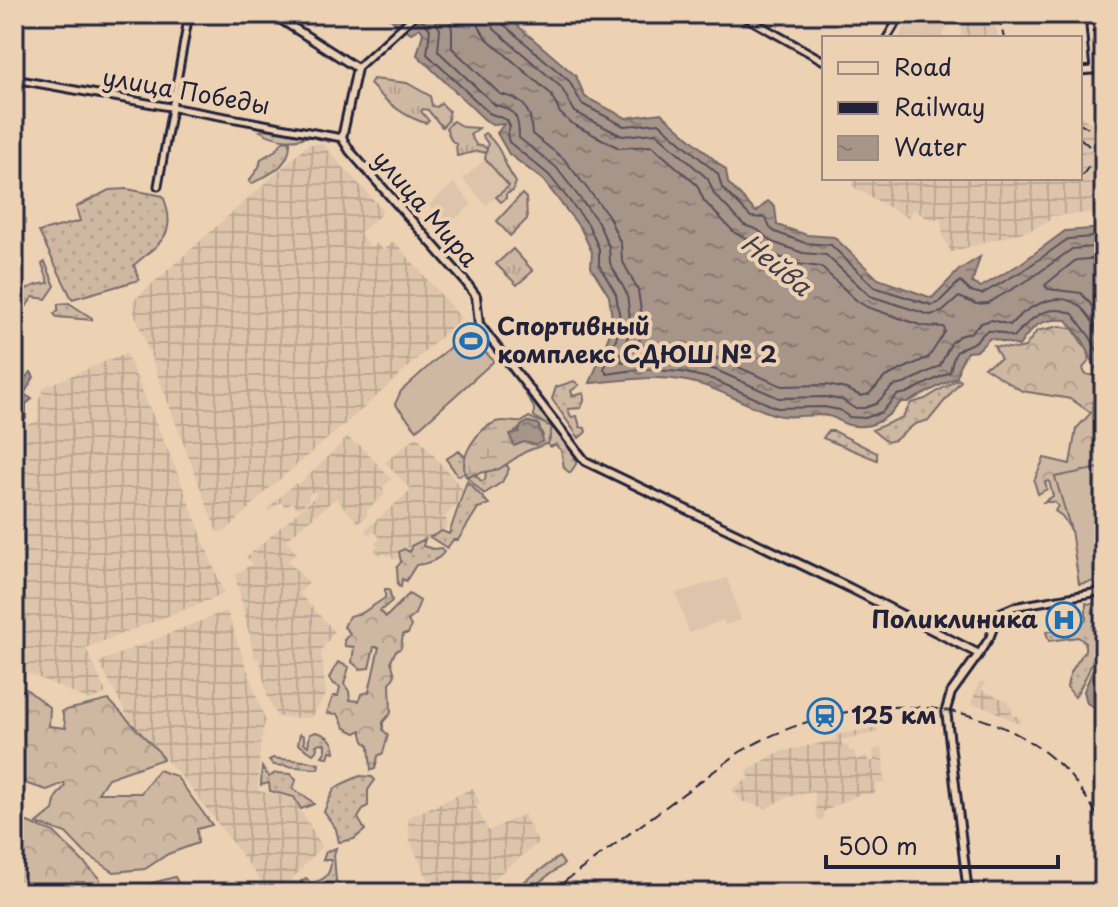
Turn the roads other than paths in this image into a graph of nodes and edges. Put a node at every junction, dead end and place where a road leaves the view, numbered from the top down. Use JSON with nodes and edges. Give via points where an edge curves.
{"nodes":[{"id":1,"x":189,"y":14,"type":"edge"},
{"id":2,"x":272,"y":14,"type":"edge"},
{"id":3,"x":416,"y":14,"type":"edge"},
{"id":4,"x":740,"y":14,"type":"edge"},
{"id":5,"x":901,"y":14,"type":"edge"},
{"id":6,"x":1089,"y":14,"type":"edge"},
{"id":7,"x":888,"y":36,"type":"edge"},
{"id":8,"x":822,"y":60,"type":"edge"},
{"id":9,"x":357,"y":68,"type":"junction"},
{"id":10,"x":1104,"y":69,"type":"edge"},
{"id":11,"x":1094,"y":70,"type":"junction"},
{"id":12,"x":1082,"y":71,"type":"edge"},
{"id":13,"x":25,"y":81,"type":"dead end"},
{"id":14,"x":172,"y":108,"type":"junction"},
{"id":15,"x":342,"y":138,"type":"junction"},
{"id":16,"x":158,"y":186,"type":"dead end"},
{"id":17,"x":1104,"y":591,"type":"edge"},
{"id":18,"x":979,"y":654,"type":"junction"},
{"id":19,"x":968,"y":893,"type":"edge"}],
"edges":[{"from":1,"to":14,"type":"street"},
{"from":2,"to":9,"type":"main road"},
{"from":3,"to":9,"type":"street"},
{"from":4,"to":8,"type":"street"},
{"from":5,"to":7,"type":"street"},
{"from":6,"to":11,"type":"street"},
{"from":9,"to":15,"type":"main road"},
{"from":10,"to":11,"type":"street"},
{"from":11,"to":12,"type":"street"},
{"from":13,"to":14,"type":"street","name":"улица Победы"},
{"from":14,"to":15,"type":"street","name":"улица Победы"},
{"from":14,"to":16,"type":"street"},
{"from":15,"to":18,"type":"main road","name":"улица Мира","via":[[465,281],[476,296],[479,324],[585,461]]},
{"from":17,"to":18,"type":"street","via":[[999,613]]},
{"from":18,"to":19,"type":"main road","via":[[951,693],[946,710]]}]}
